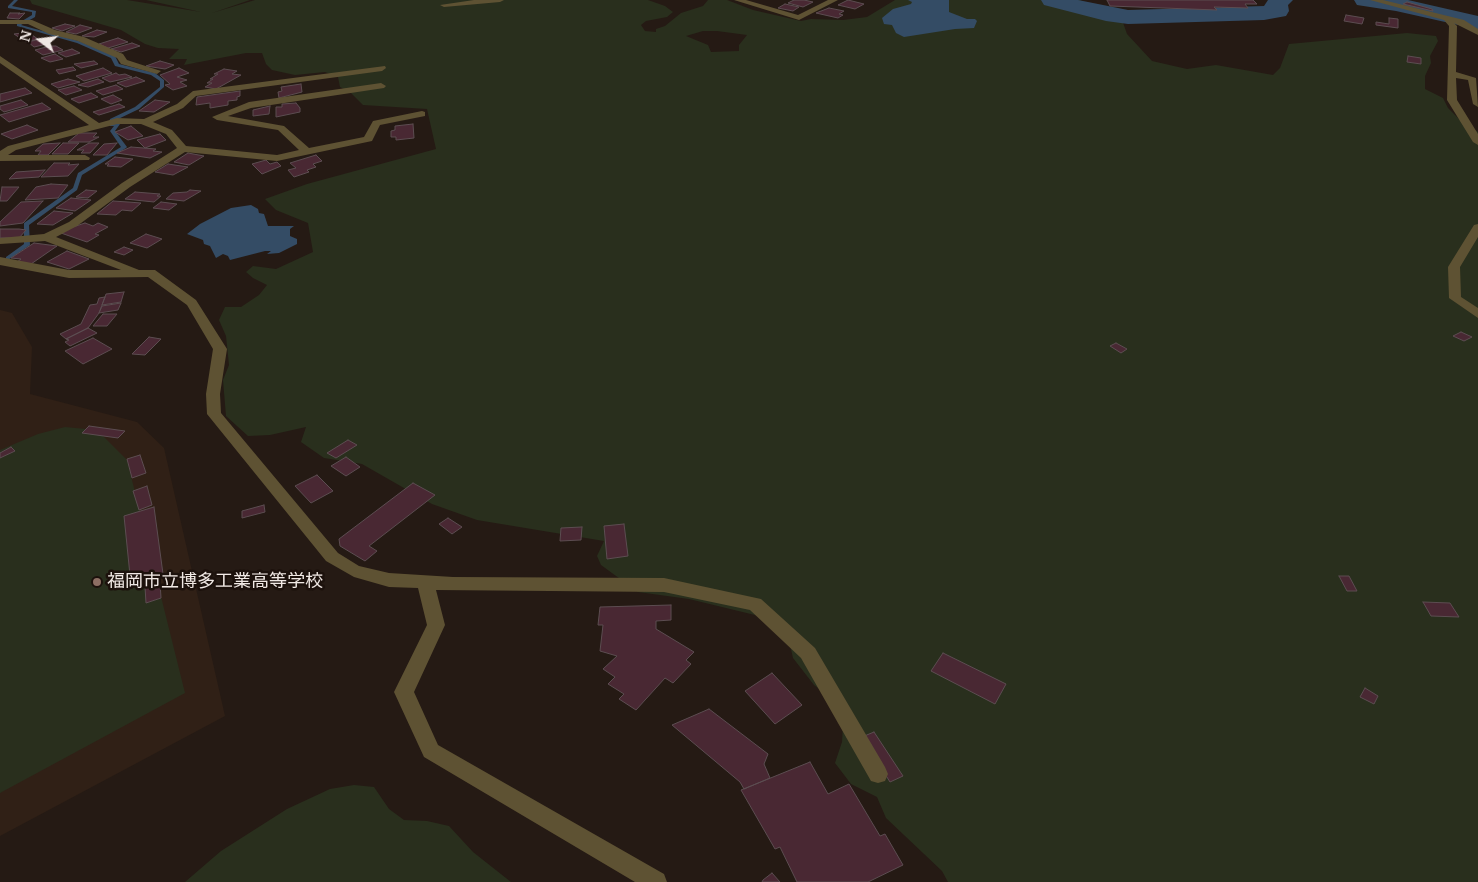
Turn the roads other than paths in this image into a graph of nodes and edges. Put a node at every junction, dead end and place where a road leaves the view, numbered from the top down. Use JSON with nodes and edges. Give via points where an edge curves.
{"nodes":[{"id":1,"x":500,"y":0,"type":"edge"},
{"id":2,"x":736,"y":0,"type":"edge"},
{"id":3,"x":834,"y":0,"type":"edge"},
{"id":4,"x":1374,"y":0,"type":"edge"},
{"id":5,"x":444,"y":5,"type":"dead end"},
{"id":6,"x":1448,"y":19,"type":"junction"},
{"id":7,"x":0,"y":22,"type":"edge"},
{"id":8,"x":1478,"y":33,"type":"edge"},
{"id":9,"x":0,"y":59,"type":"edge"},
{"id":10,"x":157,"y":71,"type":"dead end"},
{"id":11,"x":1452,"y":74,"type":"junction"},
{"id":12,"x":1477,"y":100,"type":"edge"},
{"id":13,"x":422,"y":114,"type":"dead end"},
{"id":14,"x":146,"y":122,"type":"junction"},
{"id":15,"x":97,"y":126,"type":"junction"},
{"id":16,"x":0,"y":142,"type":"edge"},
{"id":17,"x":1478,"y":142,"type":"edge"},
{"id":18,"x":12,"y":148,"type":"junction"},
{"id":19,"x":183,"y":149,"type":"junction"},
{"id":20,"x":307,"y":152,"type":"junction"},
{"id":21,"x":0,"y":157,"type":"edge"},
{"id":22,"x":86,"y":158,"type":"dead end"},
{"id":23,"x":1478,"y":227,"type":"edge"},
{"id":24,"x":43,"y":237,"type":"junction"},
{"id":25,"x":0,"y":241,"type":"edge"},
{"id":26,"x":0,"y":261,"type":"edge"},
{"id":27,"x":141,"y":273,"type":"junction"},
{"id":28,"x":1478,"y":314,"type":"edge"},
{"id":29,"x":424,"y":582,"type":"junction"},
{"id":30,"x":878,"y":774,"type":"dead end"},
{"id":31,"x":656,"y":882,"type":"edge"}],
"edges":[{"from":1,"to":5,"type":"street"},
{"from":2,"to":3,"type":"street","via":[[798,18]]},
{"from":4,"to":6,"type":"street"},
{"from":6,"to":8,"type":"street","via":[[1461,22]]},
{"from":6,"to":11,"type":"street","via":[[1453,26]]},
{"from":7,"to":10,"type":"street","via":[[29,22],[52,32],[81,38],[120,56],[124,62]]},
{"from":9,"to":15,"type":"street"},
{"from":11,"to":12,"type":"street","via":[[1472,78]]},
{"from":11,"to":17,"type":"street","via":[[1452,100]]},
{"from":13,"to":20,"type":"street","via":[[376,123],[368,139]]},
{"from":14,"to":15,"type":"street","via":[[117,121]]},
{"from":14,"to":19,"type":"street","via":[[169,132]]},
{"from":14,"to":20,"type":"street","via":[[180,106],[193,94],[378,69],[382,88],[249,105],[217,117],[281,128]]},
{"from":15,"to":18,"type":"street"},
{"from":16,"to":18,"type":"street"},
{"from":18,"to":21,"type":"street"},
{"from":19,"to":20,"type":"street","via":[[277,158]]},
{"from":19,"to":24,"type":"street","via":[[73,224]]},
{"from":21,"to":22,"type":"street"},
{"from":23,"to":28,"type":"street","via":[[1454,267],[1455,298]]},
{"from":24,"to":25,"type":"street"},
{"from":24,"to":27,"type":"street"},
{"from":26,"to":27,"type":"street","via":[[69,274]]},
{"from":27,"to":29,"type":"street","via":[[151,273],[192,303],[220,349],[213,394],[214,414],[332,557],[354,571],[389,580]]},
{"from":29,"to":30,"type":"street","via":[[664,585],[755,604],[808,654]]},
{"from":29,"to":31,"type":"street","via":[[436,625],[404,692],[431,751]]}]}
